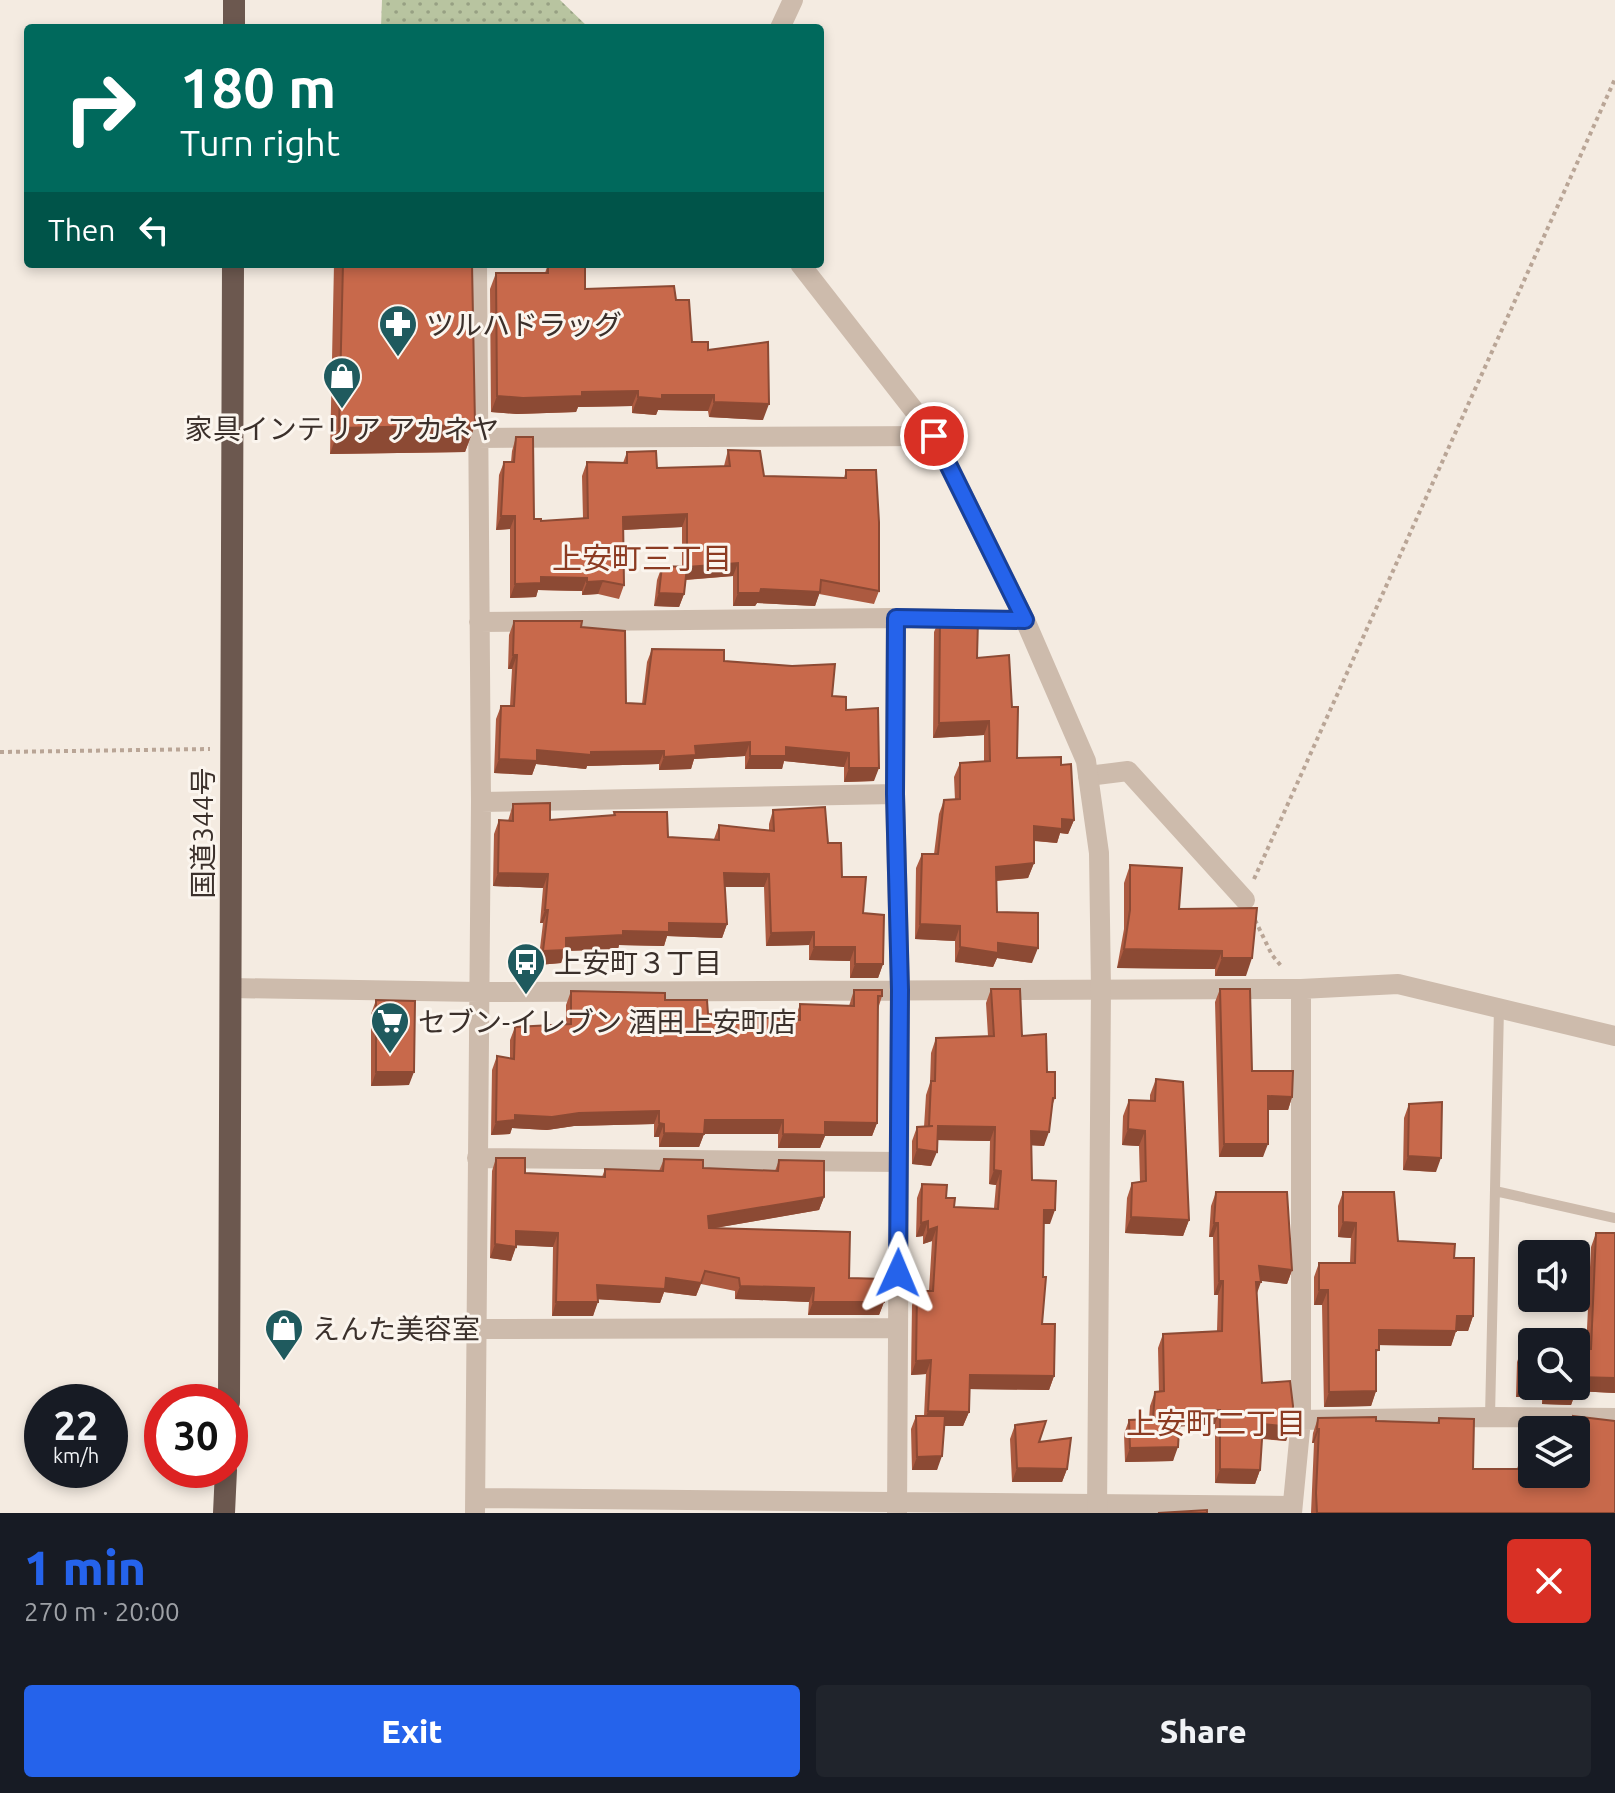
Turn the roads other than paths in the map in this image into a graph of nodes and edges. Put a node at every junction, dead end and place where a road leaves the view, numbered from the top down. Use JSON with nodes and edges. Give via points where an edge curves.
{"nodes":[{"id":1,"x":234,"y":0,"type":"edge"},
{"id":2,"x":793,"y":0,"type":"edge"},
{"id":3,"x":234,"y":24,"type":"edge"},
{"id":4,"x":782,"y":24,"type":"edge"},
{"id":5,"x":233,"y":268,"type":"edge"},
{"id":6,"x":477,"y":268,"type":"edge"},
{"id":7,"x":803,"y":268,"type":"edge"},
{"id":8,"x":934,"y":436,"type":"junction"},
{"id":9,"x":476,"y":438,"type":"junction"},
{"id":10,"x":896,"y":618,"type":"junction"},
{"id":11,"x":1025,"y":620,"type":"junction"},
{"id":12,"x":479,"y":622,"type":"junction"},
{"id":13,"x":1088,"y":776,"type":"junction"},
{"id":14,"x":895,"y":794,"type":"junction"},
{"id":15,"x":481,"y":802,"type":"junction"},
{"id":16,"x":1245,"y":900,"type":"road end"},
{"id":17,"x":231,"y":988,"type":"junction"},
{"id":18,"x":1101,"y":989,"type":"junction"},
{"id":19,"x":1301,"y":989,"type":"junction"},
{"id":20,"x":900,"y":990,"type":"junction"},
{"id":21,"x":478,"y":992,"type":"junction"},
{"id":22,"x":1499,"y":1008,"type":"junction"},
{"id":23,"x":1615,"y":1036,"type":"edge"},
{"id":24,"x":477,"y":1158,"type":"junction"},
{"id":25,"x":899,"y":1162,"type":"junction"},
{"id":26,"x":1495,"y":1191,"type":"junction"},
{"id":27,"x":1615,"y":1218,"type":"edge"},
{"id":28,"x":897,"y":1328,"type":"junction"},
{"id":29,"x":477,"y":1329,"type":"junction"},
{"id":30,"x":229,"y":1384,"type":"edge"},
{"id":31,"x":1490,"y":1417,"type":"junction"},
{"id":32,"x":1615,"y":1418,"type":"edge"},
{"id":33,"x":1301,"y":1420,"type":"junction"},
{"id":34,"x":225,"y":1488,"type":"edge"},
{"id":35,"x":475,"y":1506,"type":"edge"},
{"id":36,"x":897,"y":1508,"type":"edge"},
{"id":37,"x":1097,"y":1509,"type":"edge"},
{"id":38,"x":1292,"y":1510,"type":"edge"},
{"id":39,"x":224,"y":1513,"type":"edge"}],
"edges":[{"from":1,"to":3,"type":"highway"},
{"from":2,"to":4,"type":"street"},
{"from":5,"to":17,"type":"highway","name":"国道344号"},
{"from":6,"to":9,"type":"street"},
{"from":7,"to":8,"type":"street"},
{"from":8,"to":9,"type":"street"},
{"from":8,"to":11,"type":"street"},
{"from":9,"to":12,"type":"street"},
{"from":10,"to":11,"type":"street"},
{"from":10,"to":12,"type":"street"},
{"from":10,"to":14,"type":"street"},
{"from":11,"to":13,"type":"street"},
{"from":12,"to":15,"type":"street"},
{"from":13,"to":16,"type":"street","via":[[1128,771]]},
{"from":13,"to":18,"type":"street","via":[[1099,853]]},
{"from":14,"to":15,"type":"street"},
{"from":14,"to":20,"type":"street"},
{"from":15,"to":21,"type":"street"},
{"from":17,"to":21,"type":"street"},
{"from":17,"to":30,"type":"highway","name":"国道344号"},
{"from":18,"to":19,"type":"street"},
{"from":18,"to":20,"type":"street"},
{"from":18,"to":37,"type":"street"},
{"from":19,"to":22,"type":"street","via":[[1398,984]]},
{"from":19,"to":33,"type":"street"},
{"from":20,"to":21,"type":"street"},
{"from":20,"to":25,"type":"street"},
{"from":21,"to":24,"type":"street"},
{"from":22,"to":23,"type":"street"},
{"from":22,"to":26,"type":"lane"},
{"from":24,"to":25,"type":"street"},
{"from":24,"to":29,"type":"street"},
{"from":25,"to":28,"type":"street"},
{"from":26,"to":27,"type":"lane"},
{"from":26,"to":31,"type":"lane"},
{"from":28,"to":29,"type":"street"},
{"from":28,"to":36,"type":"street"},
{"from":29,"to":35,"type":"street"},
{"from":31,"to":32,"type":"street"},
{"from":31,"to":33,"type":"street"},
{"from":33,"to":38,"type":"street"},
{"from":34,"to":39,"type":"highway"},
{"from":35,"to":36,"type":"street"},
{"from":36,"to":37,"type":"street"},
{"from":37,"to":38,"type":"street"}]}
